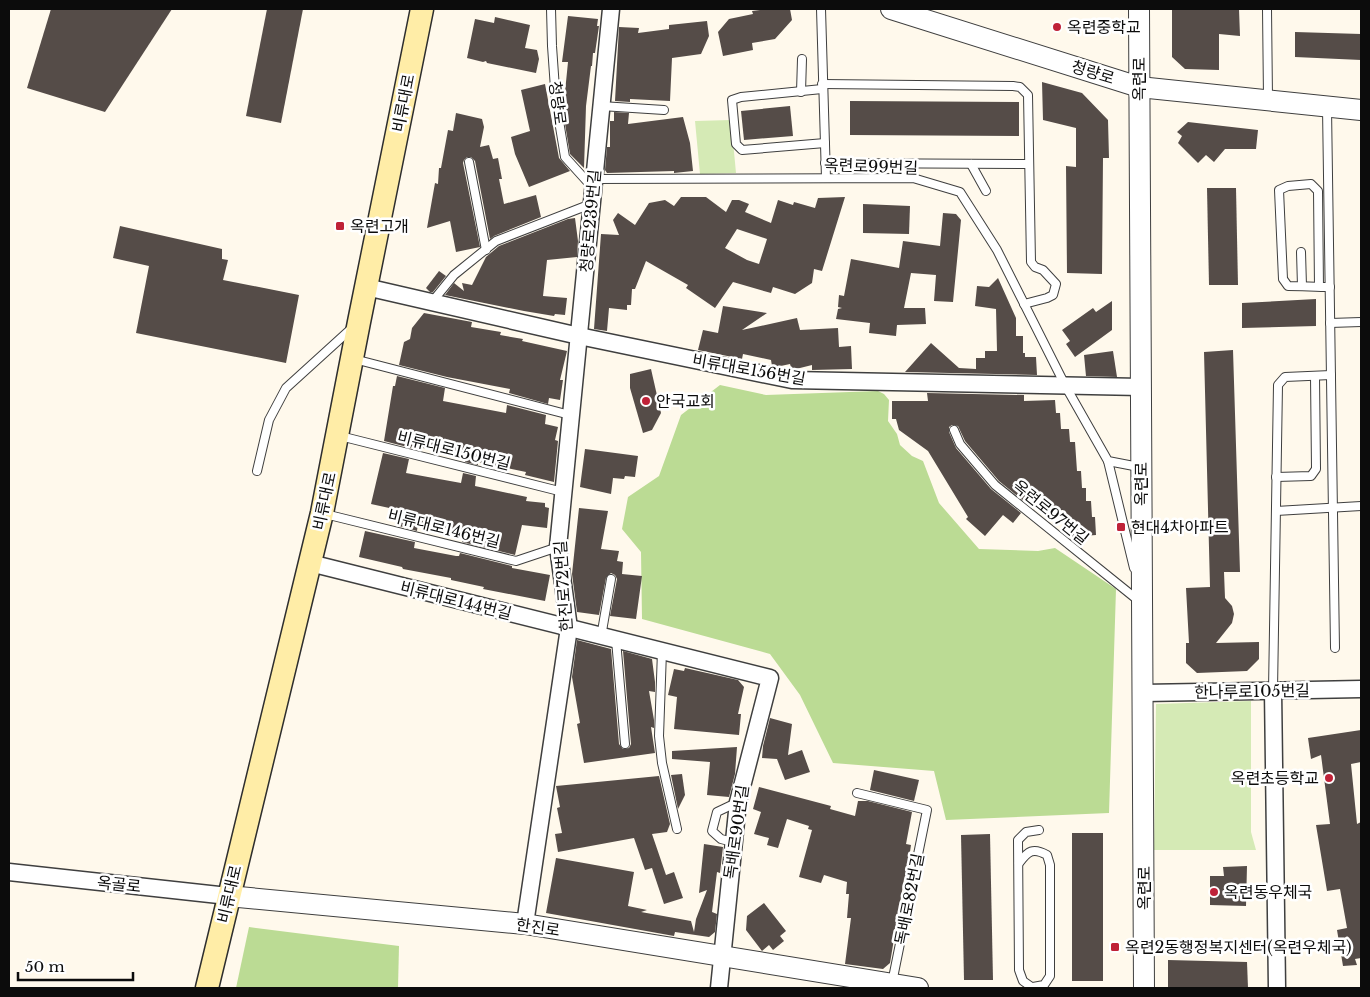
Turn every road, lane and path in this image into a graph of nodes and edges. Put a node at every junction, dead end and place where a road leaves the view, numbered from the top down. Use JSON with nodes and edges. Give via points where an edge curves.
{"nodes":[{"id":1,"x":422,"y":9,"type":"edge"},
{"id":2,"x":551,"y":9,"type":"edge"},
{"id":3,"x":611,"y":9,"type":"edge"},
{"id":4,"x":822,"y":9,"type":"edge"},
{"id":5,"x":891,"y":9,"type":"edge"},
{"id":6,"x":1139,"y":9,"type":"edge"},
{"id":7,"x":1267,"y":9,"type":"edge"},
{"id":8,"x":802,"y":59,"type":"dead end"},
{"id":9,"x":822,"y":87,"type":"junction"},
{"id":10,"x":1139,"y":87,"type":"junction"},
{"id":11,"x":801,"y":92,"type":"junction"},
{"id":12,"x":1268,"y":100,"type":"junction"},
{"id":13,"x":601,"y":106,"type":"junction"},
{"id":14,"x":1327,"y":107,"type":"junction"},
{"id":15,"x":664,"y":110,"type":"dead end"},
{"id":16,"x":1361,"y":110,"type":"edge"},
{"id":17,"x":825,"y":143,"type":"junction"},
{"id":18,"x":469,"y":162,"type":"dead end"},
{"id":19,"x":826,"y":163,"type":"junction"},
{"id":20,"x":971,"y":164,"type":"junction"},
{"id":21,"x":1029,"y":164,"type":"junction"},
{"id":22,"x":826,"y":178,"type":"junction"},
{"id":23,"x":593,"y":183,"type":"junction"},
{"id":24,"x":986,"y":191,"type":"dead end"},
{"id":25,"x":589,"y":205,"type":"junction"},
{"id":26,"x":486,"y":250,"type":"junction"},
{"id":27,"x":1301,"y":252,"type":"dead end"},
{"id":28,"x":1302,"y":286,"type":"junction"},
{"id":29,"x":366,"y":287,"type":"junction"},
{"id":30,"x":1319,"y":287,"type":"junction"},
{"id":31,"x":1330,"y":287,"type":"junction"},
{"id":32,"x":432,"y":302,"type":"junction"},
{"id":33,"x":1024,"y":304,"type":"junction"},
{"id":34,"x":359,"y":322,"type":"junction"},
{"id":35,"x":1361,"y":322,"type":"edge"},
{"id":36,"x":1330,"y":323,"type":"junction"},
{"id":37,"x":579,"y":336,"type":"junction"},
{"id":38,"x":352,"y":359,"type":"junction"},
{"id":39,"x":1331,"y":375,"type":"junction"},
{"id":40,"x":1315,"y":376,"type":"junction"},
{"id":41,"x":1066,"y":386,"type":"junction"},
{"id":42,"x":1141,"y":387,"type":"junction"},
{"id":43,"x":570,"y":416,"type":"junction"},
{"id":44,"x":954,"y":430,"type":"dead end"},
{"id":45,"x":338,"y":436,"type":"junction"},
{"id":46,"x":1108,"y":461,"type":"junction"},
{"id":47,"x":1141,"y":467,"type":"junction"},
{"id":48,"x":257,"y":471,"type":"dead end"},
{"id":49,"x":1276,"y":477,"type":"junction"},
{"id":50,"x":563,"y":492,"type":"junction"},
{"id":51,"x":1361,"y":506,"type":"edge"},
{"id":52,"x":1333,"y":507,"type":"junction"},
{"id":53,"x":1276,"y":511,"type":"junction"},
{"id":54,"x":322,"y":513,"type":"junction"},
{"id":55,"x":558,"y":547,"type":"junction"},
{"id":56,"x":310,"y":563,"type":"junction"},
{"id":57,"x":611,"y":579,"type":"dead end"},
{"id":58,"x":1142,"y":602,"type":"junction"},
{"id":59,"x":569,"y":628,"type":"junction"},
{"id":60,"x":609,"y":639,"type":"junction"},
{"id":61,"x":1335,"y":648,"type":"dead end"},
{"id":62,"x":662,"y":651,"type":"junction"},
{"id":63,"x":770,"y":678,"type":"joint"},
{"id":64,"x":1361,"y":689,"type":"edge"},
{"id":65,"x":1273,"y":690,"type":"junction"},
{"id":66,"x":1143,"y":693,"type":"junction"},
{"id":67,"x":625,"y":744,"type":"dead end"},
{"id":68,"x":857,"y":793,"type":"dead end"},
{"id":69,"x":738,"y":802,"type":"junction"},
{"id":70,"x":677,"y":829,"type":"dead end"},
{"id":71,"x":1039,"y":830,"type":"dead end"},
{"id":72,"x":733,"y":842,"type":"junction"},
{"id":73,"x":1019,"y":863,"type":"junction"},
{"id":74,"x":9,"y":872,"type":"edge"},
{"id":75,"x":228,"y":896,"type":"junction"},
{"id":76,"x":525,"y":924,"type":"junction"},
{"id":77,"x":721,"y":956,"type":"junction"},
{"id":78,"x":844,"y":982,"type":"edge"},
{"id":79,"x":892,"y":986,"type":"edge"},
{"id":80,"x":207,"y":988,"type":"edge"},
{"id":81,"x":718,"y":988,"type":"edge"},
{"id":82,"x":918,"y":988,"type":"edge"},
{"id":83,"x":1032,"y":988,"type":"edge"},
{"id":84,"x":1144,"y":988,"type":"edge"},
{"id":85,"x":1277,"y":988,"type":"edge"}],
"edges":[{"from":1,"to":29,"type":"main road","name":"비류대로"},
{"from":2,"to":23,"type":"lane","name":"청량로","via":[[556,103],[566,157]]},
{"from":3,"to":13,"type":"street","name":"청량로239번길"},
{"from":4,"to":9,"type":"lane"},
{"from":5,"to":10,"type":"street","name":"청량로"},
{"from":6,"to":10,"type":"street","name":"옥련로"},
{"from":7,"to":12,"type":"lane"},
{"from":8,"to":11,"type":"lane"},
{"from":9,"to":11,"type":"lane"},
{"from":9,"to":17,"type":"lane"},
{"from":9,"to":21,"type":"lane","via":[[1020,87],[1028,95]]},
{"from":10,"to":12,"type":"street","name":"청량로"},
{"from":10,"to":42,"type":"street","name":"옥련로"},
{"from":11,"to":17,"type":"lane","via":[[732,100],[736,144],[742,150]]},
{"from":12,"to":14,"type":"street","name":"청량로"},
{"from":13,"to":15,"type":"lane"},
{"from":13,"to":23,"type":"street","name":"청량로239번길"},
{"from":14,"to":16,"type":"street","name":"청량로"},
{"from":14,"to":31,"type":"lane"},
{"from":17,"to":19,"type":"lane"},
{"from":18,"to":26,"type":"lane"},
{"from":19,"to":20,"type":"lane"},
{"from":19,"to":22,"type":"lane"},
{"from":20,"to":21,"type":"lane"},
{"from":20,"to":24,"type":"lane"},
{"from":21,"to":33,"type":"lane","via":[[1031,262],[1056,284],[1053,295]]},
{"from":22,"to":23,"type":"lane","name":"옥련로99번길"},
{"from":22,"to":33,"type":"lane","name":"옥련로99번길","via":[[913,178],[960,192],[997,250]]},
{"from":23,"to":25,"type":"street","name":"청량로239번길"},
{"from":25,"to":26,"type":"lane","name":"청량로239번길","via":[[496,242]]},
{"from":25,"to":37,"type":"street","name":"청량로239번길"},
{"from":26,"to":32,"type":"lane","name":"청량로239번길","via":[[454,275]]},
{"from":27,"to":28,"type":"lane"},
{"from":28,"to":30,"type":"lane"},
{"from":28,"to":30,"type":"lane","via":[[1288,286],[1283,280],[1280,190],[1311,184],[1318,191]]},
{"from":29,"to":32,"type":"street","name":"비류대로156번길"},
{"from":29,"to":34,"type":"main road","name":"비류대로"},
{"from":30,"to":31,"type":"lane"},
{"from":31,"to":36,"type":"lane"},
{"from":32,"to":37,"type":"street","name":"비류대로156번길"},
{"from":33,"to":41,"type":"lane","name":"옥련로99번길"},
{"from":34,"to":38,"type":"main road","name":"비류대로"},
{"from":34,"to":48,"type":"lane","via":[[286,388],[270,420]]},
{"from":35,"to":36,"type":"lane"},
{"from":36,"to":39,"type":"lane"},
{"from":37,"to":41,"type":"street","name":"비류대로156번길","via":[[792,380]]},
{"from":37,"to":43,"type":"street","name":"한진로72번길"},
{"from":38,"to":43,"type":"lane"},
{"from":38,"to":45,"type":"main road","name":"비류대로"},
{"from":39,"to":40,"type":"lane"},
{"from":39,"to":52,"type":"lane"},
{"from":40,"to":49,"type":"lane","via":[[1285,377],[1278,385]]},
{"from":40,"to":49,"type":"lane","via":[[1316,469],[1311,476]]},
{"from":41,"to":42,"type":"street","name":"비류대로156번길"},
{"from":41,"to":46,"type":"lane","name":"옥련로99번길"},
{"from":42,"to":47,"type":"street","name":"옥련로"},
{"from":43,"to":50,"type":"street","name":"한진로72번길"},
{"from":44,"to":58,"type":"lane","name":"옥련로97번길","via":[[960,444],[995,485]]},
{"from":45,"to":50,"type":"lane","name":"비류대로150번길"},
{"from":45,"to":54,"type":"main road","name":"비류대로"},
{"from":46,"to":47,"type":"lane"},
{"from":46,"to":58,"type":"lane","name":"옥련로99번길"},
{"from":47,"to":58,"type":"street","name":"옥련로"},
{"from":49,"to":53,"type":"lane"},
{"from":50,"to":55,"type":"street","name":"한진로72번길"},
{"from":51,"to":52,"type":"lane"},
{"from":52,"to":53,"type":"lane"},
{"from":52,"to":61,"type":"lane"},
{"from":53,"to":65,"type":"lane"},
{"from":54,"to":55,"type":"lane","name":"비류대로146번길","via":[[516,561]]},
{"from":54,"to":56,"type":"main road","name":"비류대로"},
{"from":55,"to":59,"type":"street","name":"한진로72번길"},
{"from":56,"to":59,"type":"street","name":"비류대로144번길"},
{"from":56,"to":75,"type":"main road","name":"비류대로"},
{"from":57,"to":60,"type":"lane"},
{"from":58,"to":66,"type":"street","name":"옥련로"},
{"from":59,"to":60,"type":"street","name":"비류대로144번길"},
{"from":59,"to":76,"type":"street","name":"한진로72번길"},
{"from":60,"to":62,"type":"street","name":"비류대로144번길"},
{"from":60,"to":67,"type":"lane"},
{"from":62,"to":63,"type":"street","name":"비류대로144번길"},
{"from":62,"to":70,"type":"lane","via":[[659,736]]},
{"from":63,"to":69,"type":"street","name":"독배로90번길"},
{"from":64,"to":65,"type":"street","name":"한나루로105번길"},
{"from":65,"to":66,"type":"street","name":"한나루로105번길"},
{"from":65,"to":85,"type":"street"},
{"from":66,"to":84,"type":"street","name":"옥련로"},
{"from":68,"to":79,"type":"lane","name":"독배로82번길","via":[[927,810]]},
{"from":69,"to":72,"type":"street","name":"독배로90번길"},
{"from":69,"to":72,"type":"lane","via":[[717,812],[712,831],[721,839]]},
{"from":71,"to":73,"type":"lane","via":[[1026,832],[1018,840]]},
{"from":72,"to":77,"type":"street","name":"독배로90번길"},
{"from":73,"to":83,"type":"lane","via":[[1019,970],[1023,981]]},
{"from":73,"to":83,"type":"lane","via":[[1031,851],[1040,851],[1047,855],[1050,865],[1050,976],[1044,985]]},
{"from":74,"to":75,"type":"street","name":"옥골로"},
{"from":75,"to":76,"type":"street","name":"한진로"},
{"from":75,"to":80,"type":"main road","name":"비류대로"},
{"from":76,"to":77,"type":"street","name":"한진로"},
{"from":77,"to":78,"type":"street","name":"한진로"},
{"from":77,"to":81,"type":"street","name":"독배로90번길"},
{"from":78,"to":79,"type":"street","name":"한진로"},
{"from":79,"to":82,"type":"street","name":"한진로"}]}
